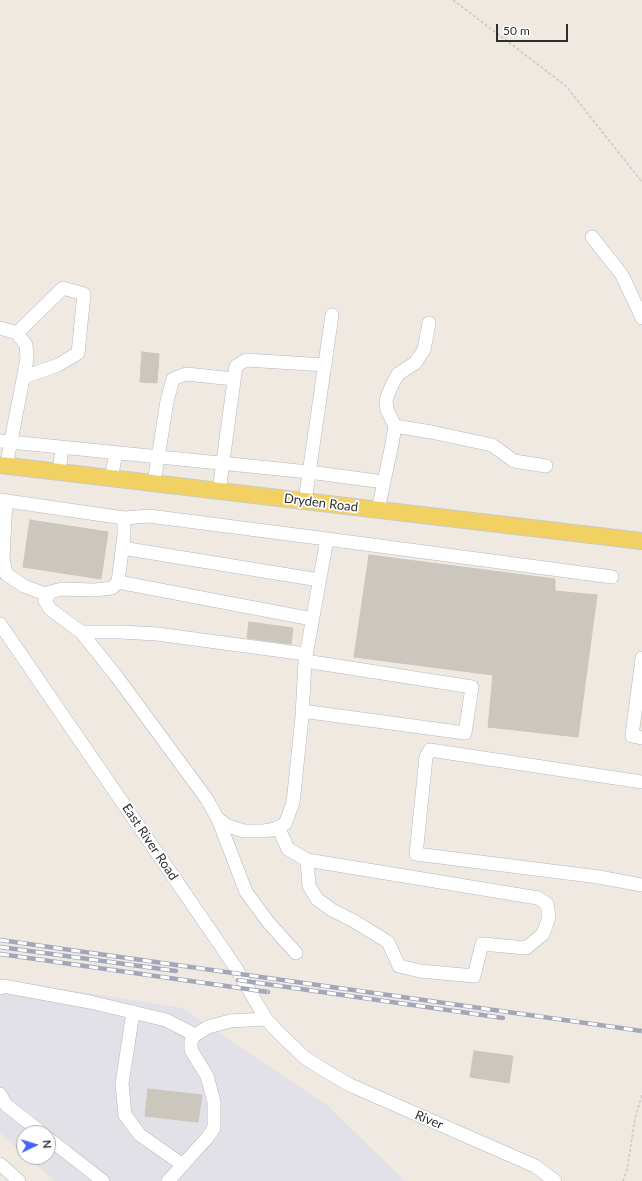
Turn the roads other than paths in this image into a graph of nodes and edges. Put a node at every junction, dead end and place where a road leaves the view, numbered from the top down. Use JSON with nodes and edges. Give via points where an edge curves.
{"nodes":[{"id":1,"x":592,"y":237,"type":"dead end"},
{"id":2,"x":332,"y":314,"type":"dead end"},
{"id":3,"x":642,"y":318,"type":"edge"},
{"id":4,"x":429,"y":323,"type":"dead end"},
{"id":5,"x":0,"y":328,"type":"edge"},
{"id":6,"x":16,"y":333,"type":"junction"},
{"id":7,"x":325,"y":365,"type":"junction"},
{"id":8,"x":24,"y":377,"type":"junction"},
{"id":9,"x":234,"y":379,"type":"junction"},
{"id":10,"x":395,"y":426,"type":"junction"},
{"id":11,"x":5,"y":442,"type":"edge"},
{"id":12,"x":62,"y":448,"type":"junction"},
{"id":13,"x":116,"y":454,"type":"junction"},
{"id":14,"x":158,"y":458,"type":"junction"},
{"id":15,"x":222,"y":464,"type":"junction"},
{"id":16,"x":3,"y":466,"type":"edge"},
{"id":17,"x":546,"y":466,"type":"dead end"},
{"id":18,"x":59,"y":472,"type":"junction"},
{"id":19,"x":309,"y":472,"type":"junction"},
{"id":20,"x":111,"y":478,"type":"junction"},
{"id":21,"x":384,"y":482,"type":"junction"},
{"id":22,"x":154,"y":483,"type":"junction"},
{"id":23,"x":218,"y":491,"type":"junction"},
{"id":24,"x":3,"y":501,"type":"edge"},
{"id":25,"x":305,"y":501,"type":"junction"},
{"id":26,"x":378,"y":510,"type":"junction"},
{"id":27,"x":124,"y":518,"type":"junction"},
{"id":28,"x":327,"y":540,"type":"junction"},
{"id":29,"x":642,"y":541,"type":"edge"},
{"id":30,"x":122,"y":548,"type":"junction"},
{"id":31,"x":612,"y":576,"type":"dead end"},
{"id":32,"x":319,"y":580,"type":"junction"},
{"id":33,"x":118,"y":582,"type":"junction"},
{"id":34,"x":48,"y":595,"type":"junction"},
{"id":35,"x":312,"y":619,"type":"junction"},
{"id":36,"x":0,"y":624,"type":"edge"},
{"id":37,"x":81,"y":632,"type":"junction"},
{"id":38,"x":306,"y":658,"type":"junction"},
{"id":39,"x":642,"y":658,"type":"edge"},
{"id":40,"x":302,"y":711,"type":"junction"},
{"id":41,"x":642,"y":738,"type":"edge"},
{"id":42,"x":642,"y":782,"type":"edge"},
{"id":43,"x":218,"y":819,"type":"junction"},
{"id":44,"x":278,"y":827,"type":"junction"},
{"id":45,"x":307,"y":860,"type":"junction"},
{"id":46,"x":642,"y":885,"type":"edge"},
{"id":47,"x":296,"y":953,"type":"dead end"},
{"id":48,"x":0,"y":988,"type":"edge"},
{"id":49,"x":133,"y":1012,"type":"junction"},
{"id":50,"x":266,"y":1019,"type":"junction"},
{"id":51,"x":195,"y":1035,"type":"junction"},
{"id":52,"x":304,"y":1056,"type":"joint"},
{"id":53,"x":0,"y":1094,"type":"edge"},
{"id":54,"x":32,"y":1125,"type":"edge"},
{"id":55,"x":56,"y":1144,"type":"edge"},
{"id":56,"x":0,"y":1164,"type":"edge"},
{"id":57,"x":183,"y":1165,"type":"junction"},
{"id":58,"x":14,"y":1179,"type":"edge"},
{"id":59,"x":103,"y":1181,"type":"edge"},
{"id":60,"x":168,"y":1181,"type":"edge"},
{"id":61,"x":555,"y":1181,"type":"edge"}],
"edges":[{"from":1,"to":3,"type":"street","via":[[622,275]]},
{"from":2,"to":7,"type":"street"},
{"from":4,"to":10,"type":"street","via":[[424,350],[415,363],[398,374],[390,387],[386,400],[387,410]]},
{"from":5,"to":6,"type":"street"},
{"from":6,"to":8,"type":"street","via":[[26,345]]},
{"from":6,"to":8,"type":"street","via":[[63,288],[84,294],[78,353],[58,365]]},
{"from":7,"to":9,"type":"street","via":[[246,360],[236,366]]},
{"from":7,"to":19,"type":"street"},
{"from":8,"to":11,"type":"street"},
{"from":9,"to":14,"type":"street","via":[[186,374],[173,379]]},
{"from":9,"to":15,"type":"street"},
{"from":10,"to":17,"type":"street","via":[[492,445],[514,461]]},
{"from":10,"to":21,"type":"street"},
{"from":11,"to":12,"type":"street"},
{"from":11,"to":16,"type":"street"},
{"from":12,"to":13,"type":"street"},
{"from":12,"to":18,"type":"street"},
{"from":13,"to":14,"type":"street"},
{"from":13,"to":20,"type":"street"},
{"from":14,"to":15,"type":"street"},
{"from":14,"to":22,"type":"street"},
{"from":15,"to":19,"type":"street"},
{"from":15,"to":23,"type":"street"},
{"from":16,"to":18,"type":"main road","name":"Dryden Road"},
{"from":18,"to":20,"type":"main road","name":"Dryden Road"},
{"from":19,"to":21,"type":"street"},
{"from":19,"to":25,"type":"street"},
{"from":20,"to":22,"type":"main road","name":"Dryden Road"},
{"from":21,"to":26,"type":"street"},
{"from":22,"to":23,"type":"main road","name":"Dryden Road"},
{"from":23,"to":25,"type":"main road","name":"Dryden Road"},
{"from":24,"to":27,"type":"street"},
{"from":24,"to":34,"type":"street","via":[[3,558],[6,574],[24,586]]},
{"from":25,"to":26,"type":"main road","name":"Dryden Road"},
{"from":26,"to":29,"type":"main road","name":"Dryden Road"},
{"from":27,"to":28,"type":"street","via":[[149,516]]},
{"from":27,"to":30,"type":"street"},
{"from":28,"to":31,"type":"street"},
{"from":28,"to":32,"type":"street"},
{"from":30,"to":32,"type":"street"},
{"from":30,"to":33,"type":"street"},
{"from":32,"to":35,"type":"street"},
{"from":33,"to":34,"type":"street","via":[[112,588],[62,589]]},
{"from":33,"to":35,"type":"street"},
{"from":34,"to":37,"type":"street","via":[[45,601],[50,609]]},
{"from":35,"to":38,"type":"street"},
{"from":36,"to":50,"type":"street","name":"East River Road","via":[[236,968]]},
{"from":37,"to":38,"type":"street","via":[[157,634]]},
{"from":37,"to":43,"type":"street","via":[[206,798]]},
{"from":38,"to":40,"type":"street"},
{"from":38,"to":40,"type":"street","via":[[472,687],[465,733]]},
{"from":39,"to":41,"type":"street","via":[[632,736]]},
{"from":40,"to":44,"type":"street","via":[[293,803],[285,824]]},
{"from":42,"to":46,"type":"street","via":[[430,750],[426,757],[416,854]]},
{"from":43,"to":44,"type":"street","via":[[228,826],[244,831],[264,832]]},
{"from":43,"to":47,"type":"street","via":[[246,892]]},
{"from":44,"to":45,"type":"street","via":[[288,849]]},
{"from":45,"to":45,"type":"street","via":[[538,898],[547,904],[549,917],[543,934],[526,948],[482,944],[474,976],[420,971],[399,966],[388,942],[317,899],[309,886]]},
{"from":48,"to":49,"type":"street","via":[[3,986]]},
{"from":49,"to":51,"type":"street","via":[[166,1020]]},
{"from":49,"to":57,"type":"street","via":[[122,1084],[125,1115],[140,1135]]},
{"from":50,"to":51,"type":"street","via":[[230,1020],[208,1027]]},
{"from":50,"to":52,"type":"street","name":"East River Road"},
{"from":51,"to":57,"type":"street","via":[[191,1041],[191,1050],[206,1076],[214,1102],[214,1128]]},
{"from":52,"to":61,"type":"street","name":"River","via":[[350,1085],[534,1166]]},
{"from":53,"to":54,"type":"street","via":[[6,1105]]},
{"from":55,"to":59,"type":"street"},
{"from":56,"to":58,"type":"street"},
{"from":57,"to":60,"type":"street"}]}
